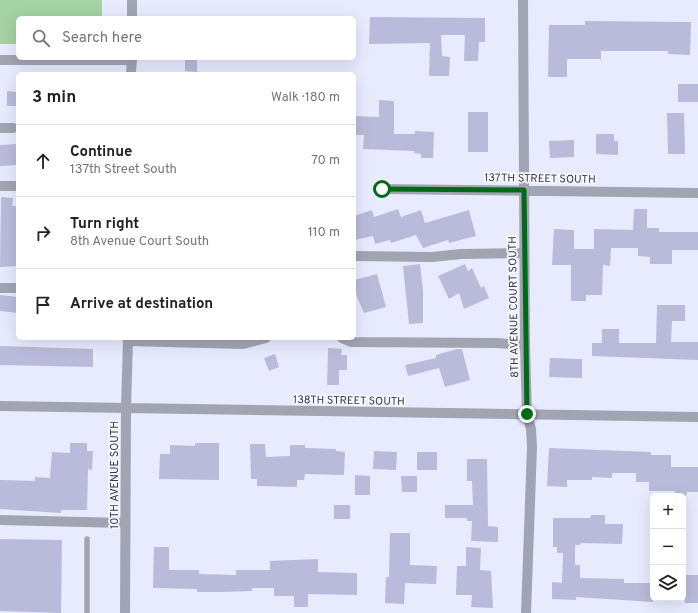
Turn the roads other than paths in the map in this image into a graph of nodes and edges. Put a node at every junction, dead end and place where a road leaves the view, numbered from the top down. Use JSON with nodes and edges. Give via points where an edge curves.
{"nodes":[{"id":1,"x":132,"y":0,"type":"edge"},
{"id":2,"x":523,"y":0,"type":"edge"},
{"id":3,"x":132,"y":16,"type":"edge"},
{"id":4,"x":0,"y":60,"type":"edge"},
{"id":5,"x":16,"y":60,"type":"edge"},
{"id":6,"x":132,"y":60,"type":"edge"},
{"id":7,"x":131,"y":72,"type":"edge"},
{"id":8,"x":0,"y":128,"type":"edge"},
{"id":9,"x":13,"y":128,"type":"dead end"},
{"id":10,"x":0,"y":186,"type":"edge"},
{"id":11,"x":16,"y":186,"type":"edge"},
{"id":12,"x":382,"y":189,"type":"dead end"},
{"id":13,"x":524,"y":190,"type":"junction"},
{"id":14,"x":698,"y":193,"type":"edge"},
{"id":15,"x":524,"y":253,"type":"junction"},
{"id":16,"x":356,"y":256,"type":"edge"},
{"id":17,"x":0,"y":288,"type":"edge"},
{"id":18,"x":16,"y":288,"type":"edge"},
{"id":19,"x":128,"y":340,"type":"edge"},
{"id":20,"x":258,"y":340,"type":"edge"},
{"id":21,"x":346,"y":340,"type":"edge"},
{"id":22,"x":525,"y":345,"type":"junction"},
{"id":23,"x":0,"y":406,"type":"edge"},
{"id":24,"x":126,"y":409,"type":"junction"},
{"id":25,"x":527,"y":414,"type":"junction"},
{"id":26,"x":698,"y":417,"type":"edge"},
{"id":27,"x":0,"y":520,"type":"edge"},
{"id":28,"x":125,"y":523,"type":"junction"},
{"id":29,"x":87,"y":539,"type":"dead end"},
{"id":30,"x":87,"y":613,"type":"edge"},
{"id":31,"x":125,"y":613,"type":"edge"},
{"id":32,"x":526,"y":613,"type":"edge"}],
"edges":[{"from":1,"to":3,"type":"street"},
{"from":2,"to":13,"type":"street","name":"8TH AVENUE COURT SOUTH"},
{"from":4,"to":5,"type":"street"},
{"from":6,"to":7,"type":"street"},
{"from":8,"to":9,"type":"street"},
{"from":10,"to":11,"type":"street"},
{"from":12,"to":13,"type":"street","name":"137TH STREET SOUTH"},
{"from":13,"to":14,"type":"street","name":"137TH STREET SOUTH"},
{"from":13,"to":15,"type":"street","name":"8TH AVENUE COURT SOUTH"},
{"from":15,"to":16,"type":"street","via":[[469,253],[432,257]]},
{"from":15,"to":22,"type":"street","name":"8TH AVENUE COURT SOUTH"},
{"from":17,"to":18,"type":"street"},
{"from":19,"to":20,"type":"street","via":[[243,344]]},
{"from":19,"to":24,"type":"street","name":"10TH AVENUE SOUTH"},
{"from":21,"to":22,"type":"street"},
{"from":22,"to":25,"type":"street","name":"8TH AVENUE COURT SOUTH"},
{"from":23,"to":24,"type":"street","name":"138TH STREET SOUTH"},
{"from":24,"to":25,"type":"street","name":"138TH STREET SOUTH"},
{"from":24,"to":28,"type":"street","name":"10TH AVENUE SOUTH"},
{"from":25,"to":26,"type":"street","name":"138TH STREET SOUTH"},
{"from":25,"to":32,"type":"street","name":"8TH AVENUE COURT SOUTH","via":[[532,447]]},
{"from":27,"to":28,"type":"street"},
{"from":28,"to":31,"type":"street","name":"10TH AVENUE SOUTH"},
{"from":29,"to":30,"type":"lane"}]}
